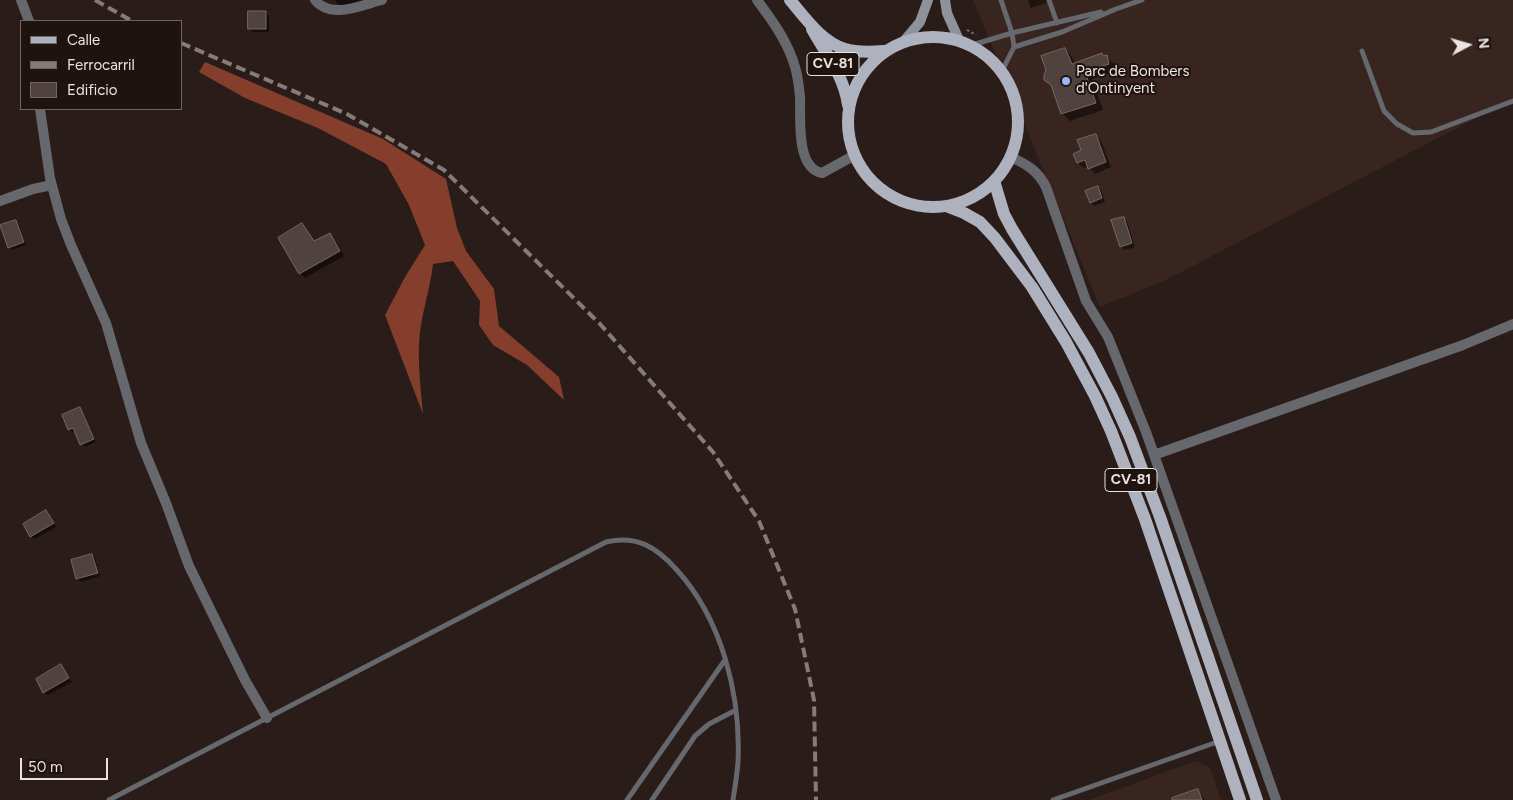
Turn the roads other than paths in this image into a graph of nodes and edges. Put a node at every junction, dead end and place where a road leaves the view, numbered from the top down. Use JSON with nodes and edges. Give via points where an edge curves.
{"nodes":[{"id":1,"x":22,"y":0,"type":"edge"},
{"id":2,"x":315,"y":0,"type":"edge"},
{"id":3,"x":382,"y":0,"type":"edge"},
{"id":4,"x":757,"y":0,"type":"edge"},
{"id":5,"x":790,"y":0,"type":"edge"},
{"id":6,"x":928,"y":0,"type":"edge"},
{"id":7,"x":945,"y":0,"type":"edge"},
{"id":8,"x":1001,"y":0,"type":"edge"},
{"id":9,"x":1049,"y":0,"type":"edge"},
{"id":10,"x":1142,"y":0,"type":"edge"},
{"id":11,"x":1116,"y":9,"type":"junction"},
{"id":12,"x":29,"y":20,"type":"edge"},
{"id":13,"x":808,"y":23,"type":"junction"},
{"id":14,"x":1057,"y":23,"type":"junction"},
{"id":15,"x":1012,"y":33,"type":"junction"},
{"id":16,"x":962,"y":34,"type":"junction"},
{"id":17,"x":904,"y":41,"type":"junction"},
{"id":18,"x":972,"y":45,"type":"junction"},
{"id":19,"x":1014,"y":47,"type":"junction"},
{"id":20,"x":884,"y":51,"type":"junction"},
{"id":21,"x":1362,"y":52,"type":"dead end"},
{"id":22,"x":1002,"y":71,"type":"junction"},
{"id":23,"x":1513,"y":101,"type":"edge"},
{"id":24,"x":849,"y":108,"type":"junction"},
{"id":25,"x":40,"y":110,"type":"edge"},
{"id":26,"x":855,"y":155,"type":"junction"},
{"id":27,"x":1011,"y":157,"type":"junction"},
{"id":28,"x":995,"y":184,"type":"junction"},
{"id":29,"x":52,"y":185,"type":"junction"},
{"id":30,"x":0,"y":201,"type":"edge"},
{"id":31,"x":946,"y":206,"type":"junction"},
{"id":32,"x":1513,"y":324,"type":"edge"},
{"id":33,"x":1154,"y":455,"type":"junction"},
{"id":34,"x":725,"y":660,"type":"junction"},
{"id":35,"x":736,"y":710,"type":"junction"},
{"id":36,"x":267,"y":718,"type":"junction"},
{"id":37,"x":1220,"y":741,"type":"junction"},
{"id":38,"x":110,"y":800,"type":"edge"},
{"id":39,"x":627,"y":800,"type":"edge"},
{"id":40,"x":652,"y":800,"type":"edge"},
{"id":41,"x":733,"y":800,"type":"edge"},
{"id":42,"x":1053,"y":800,"type":"edge"},
{"id":43,"x":1240,"y":800,"type":"edge"},
{"id":44,"x":1257,"y":800,"type":"edge"},
{"id":45,"x":1276,"y":800,"type":"edge"}],
"edges":[{"from":1,"to":12,"type":"street"},
{"from":2,"to":3,"type":"street","via":[[322,7],[334,11]]},
{"from":4,"to":26,"type":"street","via":[[786,44],[795,67],[800,91],[801,144],[809,163],[822,173]]},
{"from":5,"to":13,"type":"main road","number":"CV-81"},
{"from":6,"to":17,"type":"street","via":[[920,22]]},
{"from":7,"to":16,"type":"street","via":[[947,13]]},
{"from":8,"to":15,"type":"lane"},
{"from":9,"to":14,"type":"lane"},
{"from":10,"to":11,"type":"lane"},
{"from":11,"to":14,"type":"lane"},
{"from":11,"to":19,"type":"lane","via":[[1062,32]]},
{"from":13,"to":20,"type":"main road","number":"CV-81","via":[[845,49]]},
{"from":13,"to":24,"type":"main road","number":"CV-81","via":[[838,72]]},
{"from":14,"to":15,"type":"lane"},
{"from":15,"to":18,"type":"lane"},
{"from":15,"to":19,"type":"lane"},
{"from":16,"to":17,"type":"main road","number":"CV-81"},
{"from":16,"to":18,"type":"main road","number":"CV-81"},
{"from":17,"to":20,"type":"main road","number":"CV-81"},
{"from":18,"to":22,"type":"main road","number":"CV-81"},
{"from":19,"to":22,"type":"lane"},
{"from":20,"to":24,"type":"main road","number":"CV-81","via":[[867,67],[855,86]]},
{"from":21,"to":23,"type":"lane","via":[[1384,111],[1413,133],[1431,132]]},
{"from":22,"to":27,"type":"main road","number":"CV-81","via":[[1013,91],[1018,113],[1019,125]]},
{"from":24,"to":26,"type":"main road","number":"CV-81","via":[[848,132]]},
{"from":25,"to":29,"type":"street"},
{"from":26,"to":31,"type":"main road","number":"CV-81","via":[[866,174],[882,190],[902,201]]},
{"from":27,"to":28,"type":"main road","number":"CV-81"},
{"from":27,"to":33,"type":"street","via":[[1034,169],[1046,187],[1086,301],[1117,356]]},
{"from":28,"to":31,"type":"main road","number":"CV-81","via":[[975,197]]},
{"from":28,"to":44,"type":"main road","number":"CV-81","via":[[1004,214],[1089,352],[1130,438]]},
{"from":29,"to":30,"type":"street"},
{"from":29,"to":36,"type":"street","via":[[65,232],[106,323],[138,437],[189,566]]},
{"from":31,"to":37,"type":"main road","number":"CV-81","via":[[980,222],[995,238],[1032,287],[1095,396],[1145,519]]},
{"from":32,"to":33,"type":"street","via":[[1463,345]]},
{"from":33,"to":45,"type":"street"},
{"from":34,"to":35,"type":"lane"},
{"from":34,"to":36,"type":"lane","via":[[712,623],[688,582],[653,548],[641,542],[617,540],[606,542]]},
{"from":34,"to":39,"type":"lane"},
{"from":35,"to":40,"type":"lane","via":[[709,724],[695,736]]},
{"from":35,"to":41,"type":"lane","via":[[738,762]]},
{"from":36,"to":38,"type":"lane"},
{"from":37,"to":42,"type":"lane"},
{"from":37,"to":43,"type":"main road","number":"CV-81"}]}
